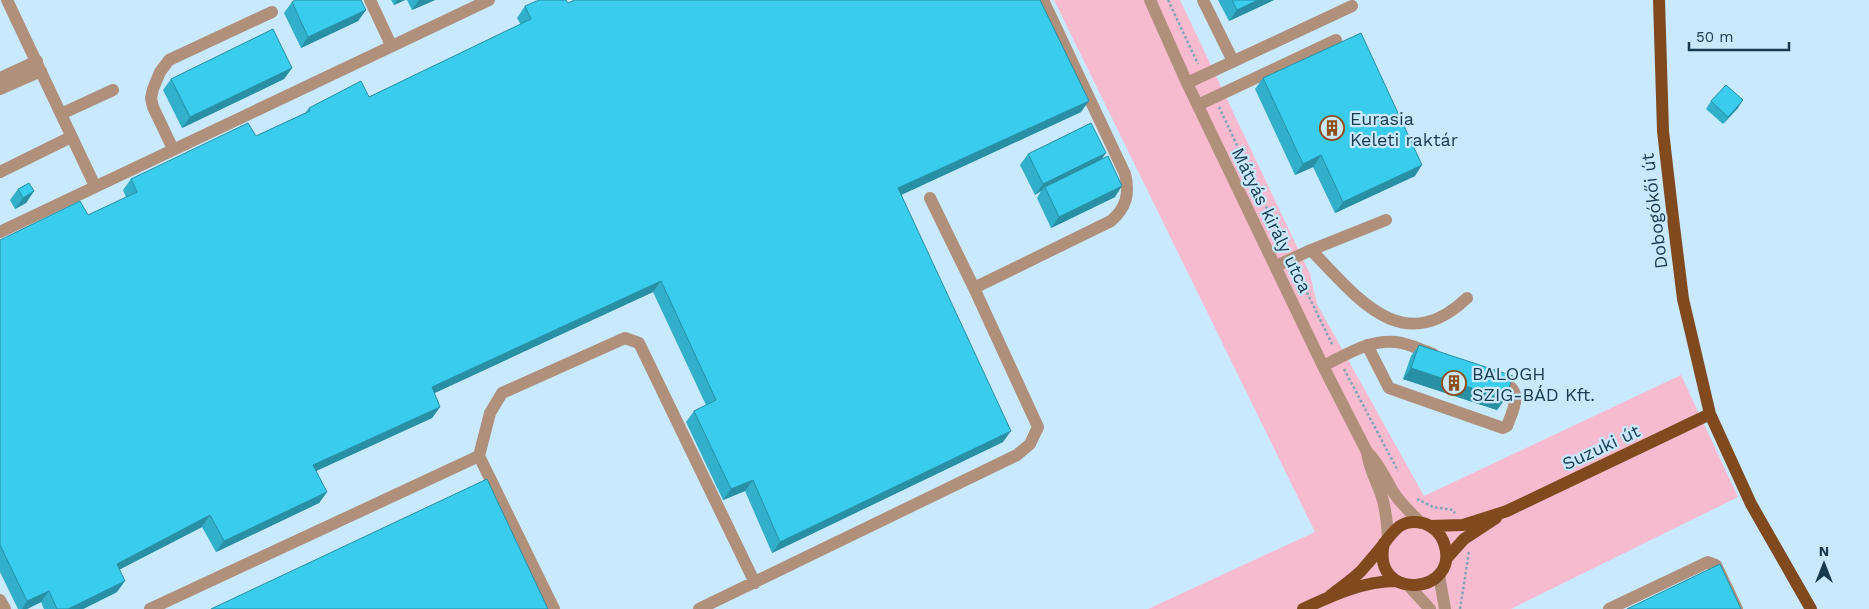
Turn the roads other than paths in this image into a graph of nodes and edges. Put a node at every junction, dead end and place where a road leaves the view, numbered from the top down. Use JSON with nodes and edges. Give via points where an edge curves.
{"nodes":[{"id":1,"x":7,"y":0,"type":"edge"},
{"id":2,"x":370,"y":0,"type":"edge"},
{"id":3,"x":489,"y":0,"type":"edge"},
{"id":4,"x":1043,"y":0,"type":"edge"},
{"id":5,"x":1150,"y":0,"type":"edge"},
{"id":6,"x":1204,"y":0,"type":"edge"},
{"id":7,"x":1659,"y":0,"type":"edge"},
{"id":8,"x":1352,"y":6,"type":"dead end"},
{"id":9,"x":272,"y":12,"type":"dead end"},
{"id":10,"x":1336,"y":40,"type":"dead end"},
{"id":11,"x":391,"y":45,"type":"junction"},
{"id":12,"x":1233,"y":61,"type":"junction"},
{"id":13,"x":39,"y":66,"type":"junction"},
{"id":14,"x":0,"y":78,"type":"edge"},
{"id":15,"x":1187,"y":82,"type":"junction"},
{"id":16,"x":0,"y":90,"type":"edge"},
{"id":17,"x":113,"y":90,"type":"dead end"},
{"id":18,"x":1198,"y":105,"type":"junction"},
{"id":19,"x":61,"y":114,"type":"junction"},
{"id":20,"x":71,"y":136,"type":"junction"},
{"id":21,"x":173,"y":149,"type":"junction"},
{"id":22,"x":0,"y":172,"type":"edge"},
{"id":23,"x":95,"y":186,"type":"junction"},
{"id":24,"x":930,"y":198,"type":"dead end"},
{"id":25,"x":1386,"y":220,"type":"dead end"},
{"id":26,"x":0,"y":232,"type":"edge"},
{"id":27,"x":1311,"y":250,"type":"junction"},
{"id":28,"x":1276,"y":266,"type":"junction"},
{"id":29,"x":974,"y":288,"type":"junction"},
{"id":30,"x":1467,"y":298,"type":"dead end"},
{"id":31,"x":1367,"y":345,"type":"junction"},
{"id":32,"x":1444,"y":358,"type":"edge"},
{"id":33,"x":1323,"y":366,"type":"junction"},
{"id":34,"x":1480,"y":372,"type":"edge"},
{"id":35,"x":1710,"y":414,"type":"junction"},
{"id":36,"x":1368,"y":452,"type":"junction"},
{"id":37,"x":479,"y":456,"type":"junction"},
{"id":38,"x":1508,"y":510,"type":"junction"},
{"id":39,"x":1425,"y":524,"type":"junction"},
{"id":40,"x":1386,"y":540,"type":"junction"},
{"id":41,"x":1446,"y":559,"type":"junction"},
{"id":42,"x":1439,"y":575,"type":"junction"},
{"id":43,"x":1397,"y":581,"type":"junction"},
{"id":44,"x":755,"y":582,"type":"junction"},
{"id":45,"x":1409,"y":586,"type":"junction"},
{"id":46,"x":1331,"y":596,"type":"junction"},
{"id":47,"x":0,"y":600,"type":"edge"},
{"id":48,"x":4,"y":609,"type":"edge"},
{"id":49,"x":150,"y":609,"type":"edge"},
{"id":50,"x":554,"y":609,"type":"edge"},
{"id":51,"x":699,"y":609,"type":"edge"},
{"id":52,"x":1303,"y":609,"type":"edge"},
{"id":53,"x":1430,"y":609,"type":"edge"},
{"id":54,"x":1444,"y":609,"type":"edge"},
{"id":55,"x":1610,"y":609,"type":"edge"},
{"id":56,"x":1737,"y":609,"type":"edge"},
{"id":57,"x":1811,"y":609,"type":"edge"}],
"edges":[{"from":1,"to":13,"type":"street"},
{"from":2,"to":11,"type":"street"},
{"from":3,"to":11,"type":"street"},
{"from":4,"to":29,"type":"street","via":[[1125,174],[1128,185],[1126,201],[1110,221]]},
{"from":5,"to":15,"type":"street","name":"Mátyás király utca"},
{"from":6,"to":12,"type":"street"},
{"from":7,"to":35,"type":"main road","name":"Dobogókői út","via":[[1663,131],[1683,299]]},
{"from":8,"to":12,"type":"street"},
{"from":9,"to":21,"type":"street","via":[[164,65],[151,98]]},
{"from":10,"to":18,"type":"street"},
{"from":11,"to":21,"type":"street"},
{"from":12,"to":15,"type":"street"},
{"from":13,"to":14,"type":"street"},
{"from":13,"to":16,"type":"street"},
{"from":13,"to":19,"type":"street"},
{"from":15,"to":18,"type":"street","name":"Mátyás király utca"},
{"from":17,"to":19,"type":"street"},
{"from":18,"to":28,"type":"street","name":"Mátyás király utca"},
{"from":19,"to":20,"type":"street"},
{"from":20,"to":22,"type":"street"},
{"from":20,"to":23,"type":"street"},
{"from":21,"to":23,"type":"street"},
{"from":23,"to":26,"type":"street"},
{"from":24,"to":29,"type":"street"},
{"from":25,"to":27,"type":"street"},
{"from":27,"to":28,"type":"street"},
{"from":27,"to":30,"type":"street","via":[[1361,300],[1395,321],[1406,324],[1438,318]]},
{"from":28,"to":33,"type":"street","name":"Mátyás király utca"},
{"from":29,"to":44,"type":"street","via":[[1038,427],[1030,444],[1018,455]]},
{"from":31,"to":32,"type":"street","via":[[1396,342]]},
{"from":31,"to":33,"type":"street"},
{"from":31,"to":34,"type":"street","via":[[1389,388],[1502,428],[1507,426],[1516,394],[1508,382]]},
{"from":33,"to":36,"type":"street","name":"Mátyás király utca"},
{"from":35,"to":38,"type":"main road","name":"Suzuki út"},
{"from":35,"to":57,"type":"main road","name":"Dobogókői út","via":[[1751,504]]},
{"from":36,"to":39,"type":"street","name":"Mátyás király utca","via":[[1402,504]]},
{"from":36,"to":40,"type":"street","name":"Mátyás király utca","via":[[1386,514]]},
{"from":37,"to":44,"type":"street","via":[[490,413],[502,393],[625,338],[638,344]]},
{"from":37,"to":49,"type":"street"},
{"from":37,"to":50,"type":"street"},
{"from":38,"to":39,"type":"main road","via":[[1461,525]]},
{"from":38,"to":41,"type":"main road","via":[[1458,544]]},
{"from":39,"to":40,"type":"main road","via":[[1410,522],[1400,525]]},
{"from":39,"to":41,"type":"main road","via":[[1438,532],[1443,540]]},
{"from":40,"to":43,"type":"main road","via":[[1382,555],[1384,565]]},
{"from":40,"to":46,"type":"main road","via":[[1360,571]]},
{"from":41,"to":42,"type":"main road"},
{"from":42,"to":45,"type":"main road","via":[[1425,584]]},
{"from":42,"to":54,"type":"street"},
{"from":43,"to":45,"type":"main road"},
{"from":43,"to":46,"type":"main road","via":[[1373,582]]},
{"from":44,"to":51,"type":"street"},
{"from":45,"to":53,"type":"street"},
{"from":46,"to":52,"type":"main road"},
{"from":47,"to":48,"type":"street"},
{"from":55,"to":56,"type":"street","via":[[1708,562],[1716,565]]}]}
